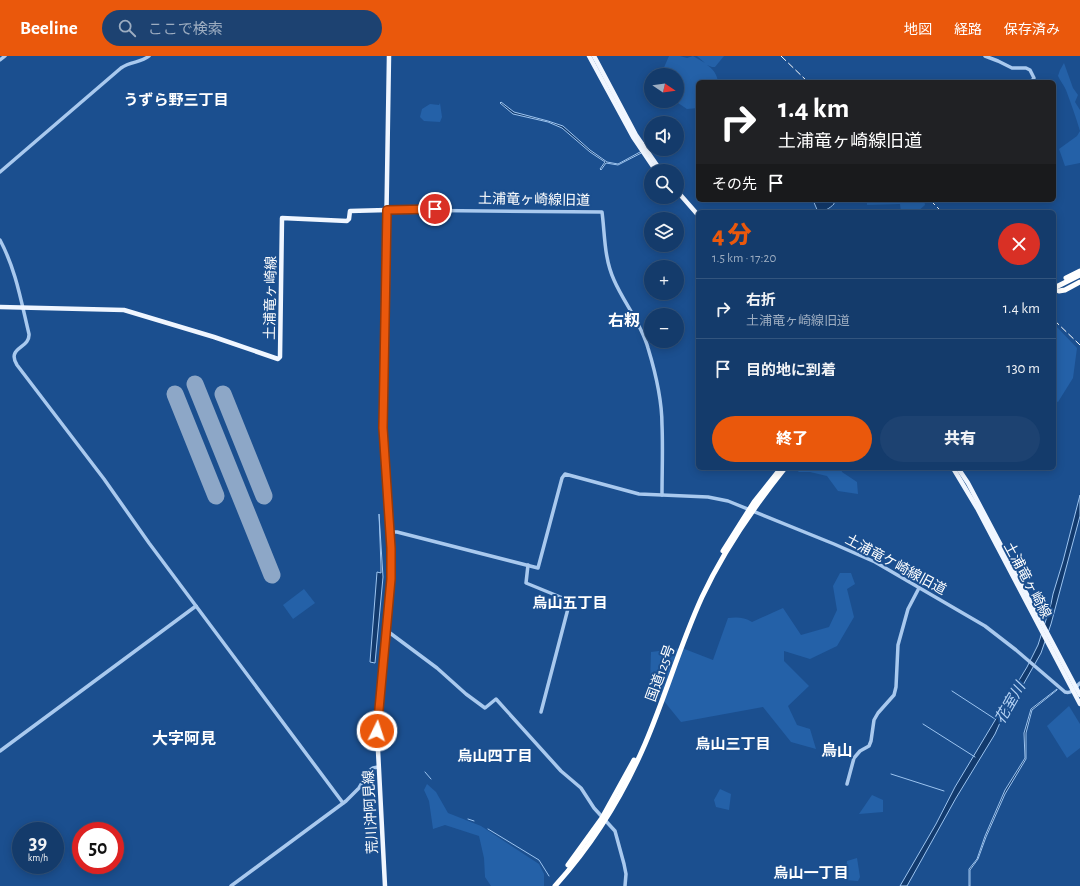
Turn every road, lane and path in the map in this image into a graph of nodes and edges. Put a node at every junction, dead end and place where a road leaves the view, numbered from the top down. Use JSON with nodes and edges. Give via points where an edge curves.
{"nodes":[{"id":1,"x":5,"y":56,"type":"edge"},
{"id":2,"x":149,"y":56,"type":"edge"},
{"id":3,"x":389,"y":56,"type":"edge"},
{"id":4,"x":589,"y":56,"type":"edge"},
{"id":5,"x":594,"y":56,"type":"edge"},
{"id":6,"x":985,"y":56,"type":"edge"},
{"id":7,"x":0,"y":60,"type":"edge"},
{"id":8,"x":1032,"y":80,"type":"edge"},
{"id":9,"x":651,"y":164,"type":"edge"},
{"id":10,"x":656,"y":164,"type":"edge"},
{"id":11,"x":0,"y":172,"type":"edge"},
{"id":12,"x":684,"y":199,"type":"edge"},
{"id":13,"x":684,"y":203,"type":"edge"},
{"id":14,"x":387,"y":210,"type":"junction"},
{"id":15,"x":696,"y":213,"type":"edge"},
{"id":16,"x":696,"y":216,"type":"edge"},
{"id":17,"x":0,"y":240,"type":"edge"},
{"id":18,"x":1080,"y":271,"type":"edge"},
{"id":19,"x":1080,"y":275,"type":"edge"},
{"id":20,"x":1066,"y":278,"type":"dead end"},
{"id":21,"x":1080,"y":278,"type":"edge"},
{"id":22,"x":1080,"y":282,"type":"edge"},
{"id":23,"x":1056,"y":290,"type":"edge"},
{"id":24,"x":0,"y":307,"type":"edge"},
{"id":25,"x":23,"y":308,"type":"junction"},
{"id":26,"x":779,"y":470,"type":"edge"},
{"id":27,"x":783,"y":470,"type":"edge"},
{"id":28,"x":954,"y":470,"type":"edge"},
{"id":29,"x":959,"y":470,"type":"edge"},
{"id":30,"x":662,"y":495,"type":"junction"},
{"id":31,"x":750,"y":510,"type":"junction"},
{"id":32,"x":390,"y":532,"type":"junction"},
{"id":33,"x":528,"y":565,"type":"junction"},
{"id":34,"x":919,"y":588,"type":"junction"},
{"id":35,"x":196,"y":606,"type":"junction"},
{"id":36,"x":1040,"y":624,"type":"junction"},
{"id":37,"x":386,"y":632,"type":"junction"},
{"id":38,"x":1076,"y":687,"type":"edge"},
{"id":39,"x":1080,"y":695,"type":"edge"},
{"id":40,"x":1080,"y":704,"type":"edge"},
{"id":41,"x":541,"y":712,"type":"dead end"},
{"id":42,"x":0,"y":751,"type":"edge"},
{"id":43,"x":378,"y":767,"type":"junction"},
{"id":44,"x":847,"y":784,"type":"dead end"},
{"id":45,"x":343,"y":803,"type":"junction"},
{"id":46,"x":603,"y":819,"type":"junction"},
{"id":47,"x":231,"y":886,"type":"edge"},
{"id":48,"x":385,"y":886,"type":"edge"},
{"id":49,"x":551,"y":886,"type":"edge"},
{"id":50,"x":555,"y":886,"type":"edge"},
{"id":51,"x":625,"y":886,"type":"edge"}],
"edges":[{"from":1,"to":7,"type":"street"},
{"from":2,"to":11,"type":"street","via":[[143,61],[128,63],[121,68]]},
{"from":3,"to":14,"type":"main road"},
{"from":4,"to":9,"type":"main road","via":[[633,137]]},
{"from":5,"to":10,"type":"main road","via":[[636,135]]},
{"from":6,"to":8,"type":"street","via":[[1012,68],[1030,70]]},
{"from":12,"to":15,"type":"main road"},
{"from":13,"to":16,"type":"main road"},
{"from":14,"to":25,"type":"main road","name":"土浦竜ヶ崎線","via":[[352,210],[347,221],[282,218],[278,359],[124,310]]},
{"from":14,"to":30,"type":"street","name":"土浦竜ヶ崎線旧道","via":[[602,212],[608,264],[646,341],[656,383],[662,425]]},
{"from":14,"to":32,"type":"main road","name":"荒川沖阿見線","via":[[383,428]]},
{"from":17,"to":25,"type":"street","via":[[12,266]]},
{"from":18,"to":20,"type":"highway"},
{"from":19,"to":23,"type":"highway"},
{"from":21,"to":23,"type":"highway"},
{"from":22,"to":23,"type":"highway","via":[[1064,290]]},
{"from":24,"to":25,"type":"main road","name":"土浦竜ヶ崎線"},
{"from":25,"to":35,"type":"street","via":[[29,337],[15,352],[14,361]]},
{"from":26,"to":31,"type":"highway","name":"国道125号"},
{"from":27,"to":31,"type":"highway","name":"国道125号"},
{"from":28,"to":36,"type":"main road","name":"土浦竜ヶ崎線"},
{"from":29,"to":36,"type":"main road","name":"土浦竜ヶ崎線"},
{"from":30,"to":31,"type":"street","name":"土浦竜ケ崎線旧道","via":[[715,498]]},
{"from":30,"to":33,"type":"street","name":"土浦竜ケ崎線旧道","via":[[639,494],[564,474],[539,567]]},
{"from":31,"to":34,"type":"street","name":"土浦竜ケ崎線旧道","via":[[875,562]]},
{"from":31,"to":46,"type":"highway","name":"国道125号","via":[[704,593],[645,744],[624,787]]},
{"from":32,"to":33,"type":"street"},
{"from":32,"to":37,"type":"main road","name":"荒川沖阿見線","via":[[391,579]]},
{"from":33,"to":41,"type":"street","via":[[526,583],[570,601]]},
{"from":34,"to":38,"type":"street","name":"土浦竜ケ崎線旧道","via":[[980,623],[1066,693]]},
{"from":34,"to":44,"type":"street","via":[[908,609],[898,645],[894,695],[874,720],[869,746],[854,758]]},
{"from":35,"to":42,"type":"street"},
{"from":35,"to":45,"type":"street"},
{"from":36,"to":38,"type":"main road","name":"土浦竜ヶ崎線"},
{"from":37,"to":43,"type":"main road","name":"荒川沖阿見線","via":[[377,725]]},
{"from":37,"to":46,"type":"street","via":[[437,668],[485,708],[496,699],[561,771],[581,788]]},
{"from":38,"to":39,"type":"main road","name":"土浦竜ヶ崎線"},
{"from":38,"to":40,"type":"main road","name":"土浦竜ヶ崎線"},
{"from":43,"to":45,"type":"street","via":[[369,771],[359,788]]},
{"from":43,"to":48,"type":"main road","name":"荒川沖阿見線"},
{"from":45,"to":47,"type":"street"},
{"from":46,"to":49,"type":"highway","name":"国道125号"},
{"from":46,"to":50,"type":"highway","name":"国道125号","via":[[576,861]]},
{"from":46,"to":51,"type":"street","via":[[616,834],[626,874]]}]}
